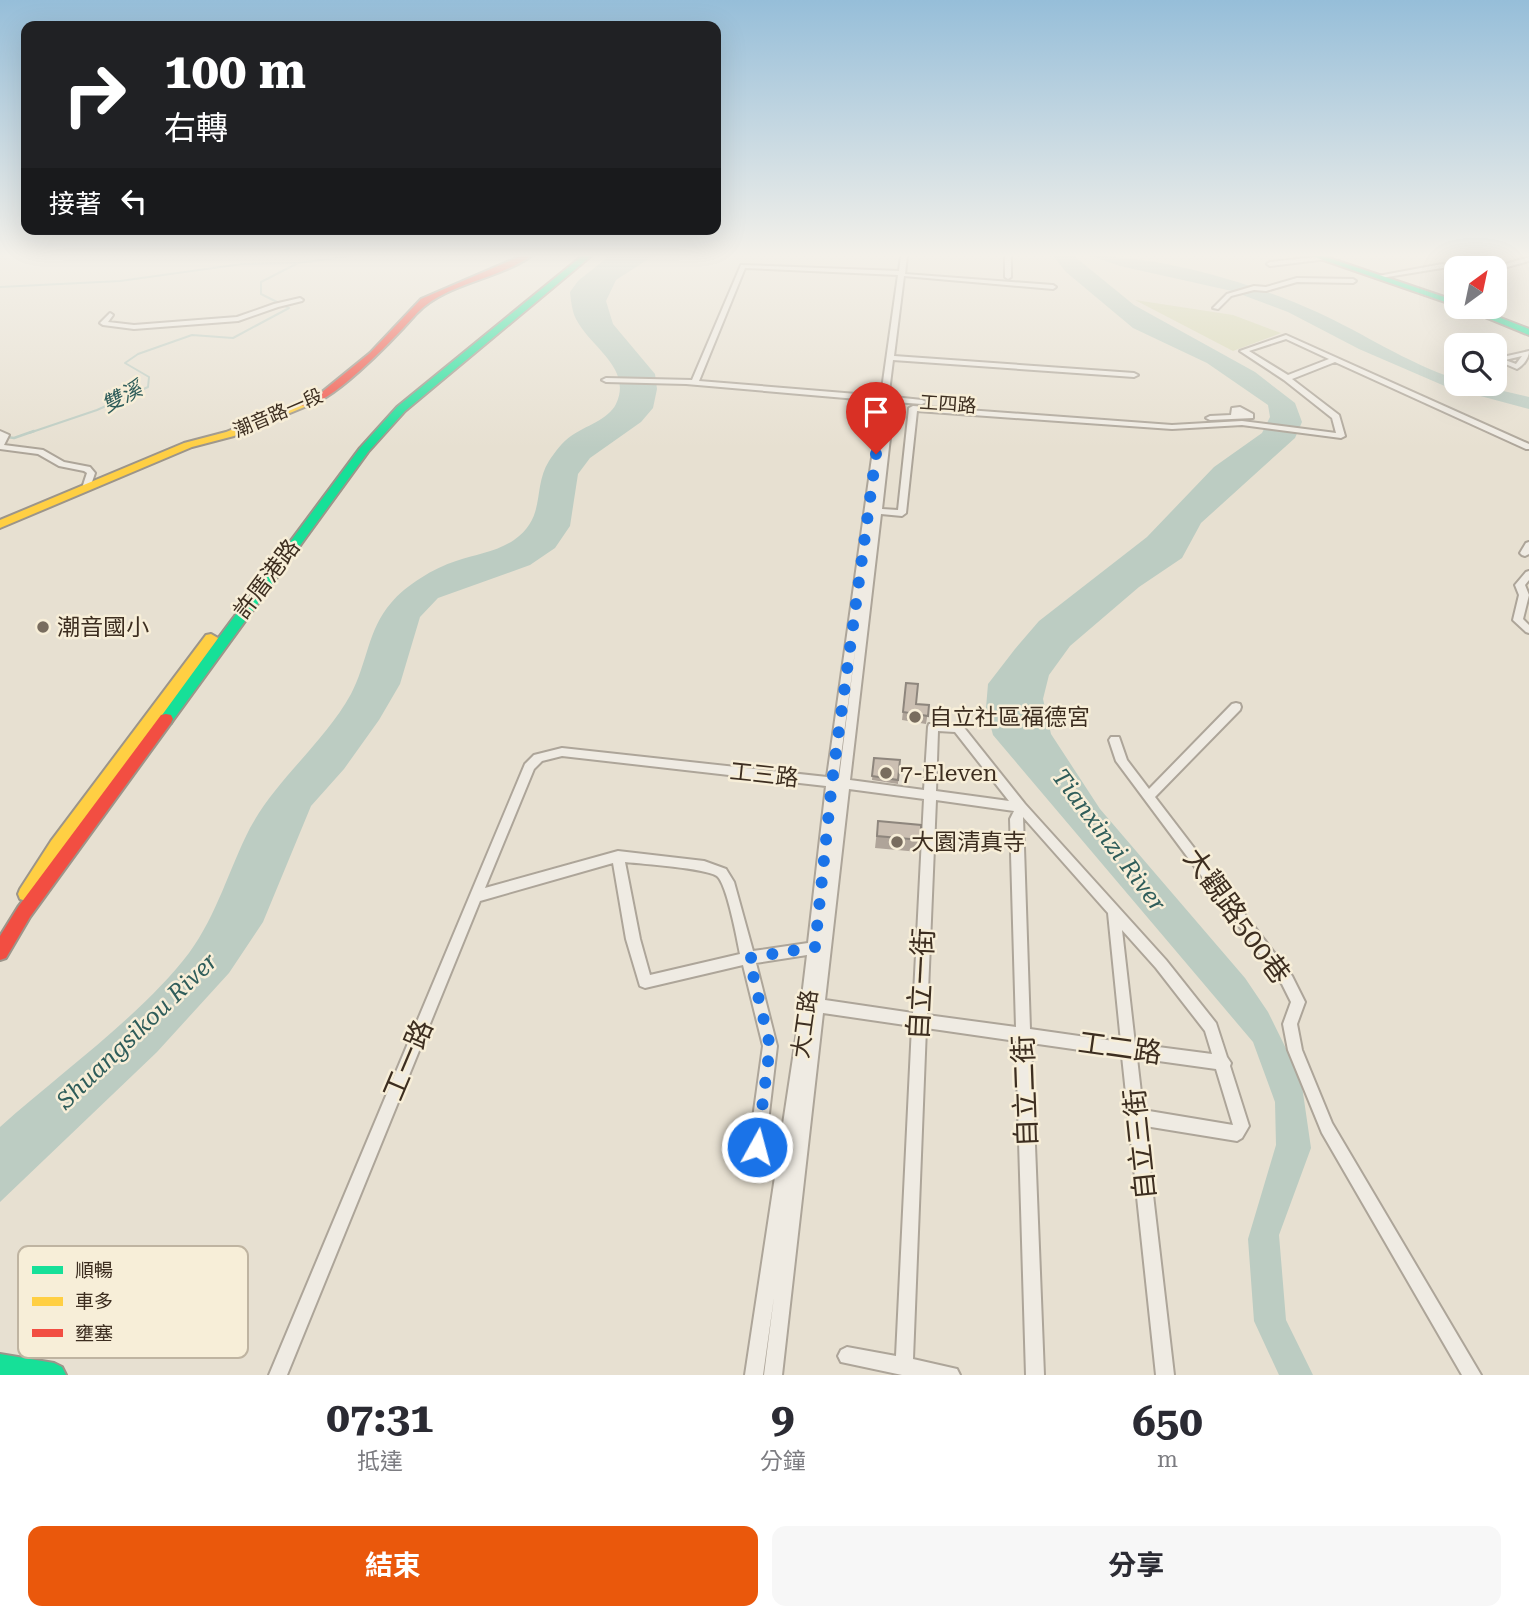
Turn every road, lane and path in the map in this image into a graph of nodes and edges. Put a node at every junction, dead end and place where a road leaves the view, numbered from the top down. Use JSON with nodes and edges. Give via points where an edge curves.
{"nodes":[{"id":1,"x":105,"y":320,"type":"edge"},
{"id":2,"x":226,"y":320,"type":"edge"},
{"id":3,"x":406,"y":320,"type":"edge"},
{"id":4,"x":502,"y":320,"type":"edge"},
{"id":5,"x":507,"y":320,"type":"edge"},
{"id":6,"x":721,"y":320,"type":"edge"},
{"id":7,"x":897,"y":320,"type":"edge"},
{"id":8,"x":1499,"y":320,"type":"edge"},
{"id":9,"x":1529,"y":332,"type":"edge"},
{"id":10,"x":893,"y":358,"type":"junction"},
{"id":11,"x":1336,"y":359,"type":"junction"},
{"id":12,"x":1134,"y":375,"type":"dead end"},
{"id":13,"x":1287,"y":378,"type":"junction"},
{"id":14,"x":609,"y":380,"type":"dead end"},
{"id":15,"x":695,"y":383,"type":"junction"},
{"id":16,"x":408,"y":399,"type":"junction"},
{"id":17,"x":887,"y":400,"type":"junction"},
{"id":18,"x":1235,"y":415,"type":"dead end"},
{"id":19,"x":3,"y":436,"type":"edge"},
{"id":20,"x":1529,"y":447,"type":"edge"},
{"id":21,"x":86,"y":488,"type":"junction"},
{"id":22,"x":881,"y":497,"type":"junction"},
{"id":23,"x":904,"y":499,"type":"junction"},
{"id":24,"x":879,"y":511,"type":"junction"},
{"id":25,"x":0,"y":524,"type":"edge"},
{"id":26,"x":1529,"y":575,"type":"edge"},
{"id":27,"x":1529,"y":630,"type":"edge"},
{"id":28,"x":1236,"y":707,"type":"dead end"},
{"id":29,"x":1115,"y":740,"type":"dead end"},
{"id":30,"x":548,"y":754,"type":"joint"},
{"id":31,"x":837,"y":783,"type":"junction"},
{"id":32,"x":930,"y":794,"type":"junction"},
{"id":33,"x":1148,"y":797,"type":"junction"},
{"id":34,"x":1021,"y":807,"type":"junction"},
{"id":35,"x":618,"y":856,"type":"junction"},
{"id":36,"x":477,"y":896,"type":"junction"},
{"id":37,"x":1114,"y":914,"type":"junction"},
{"id":38,"x":2,"y":942,"type":"edge"},
{"id":39,"x":820,"y":947,"type":"junction"},
{"id":40,"x":749,"y":958,"type":"junction"},
{"id":41,"x":813,"y":1006,"type":"junction"},
{"id":42,"x":920,"y":1020,"type":"junction"},
{"id":43,"x":1023,"y":1034,"type":"junction"},
{"id":44,"x":1130,"y":1049,"type":"junction"},
{"id":45,"x":1224,"y":1063,"type":"junction"},
{"id":46,"x":1137,"y":1117,"type":"junction"},
{"id":47,"x":757,"y":1147,"type":"dead end"},
{"id":48,"x":847,"y":1356,"type":"dead end"},
{"id":49,"x":0,"y":1366,"type":"edge"},
{"id":50,"x":904,"y":1367,"type":"junction"},
{"id":51,"x":54,"y":1375,"type":"edge"},
{"id":52,"x":278,"y":1375,"type":"edge"},
{"id":53,"x":754,"y":1375,"type":"edge"},
{"id":54,"x":773,"y":1375,"type":"edge"},
{"id":55,"x":951,"y":1375,"type":"edge"},
{"id":56,"x":1035,"y":1375,"type":"edge"},
{"id":57,"x":1165,"y":1375,"type":"edge"},
{"id":58,"x":1472,"y":1375,"type":"edge"}],
"edges":[{"from":1,"to":2,"type":"street","via":[[103,323],[156,327]]},
{"from":3,"to":21,"type":"street","name":"潮音路一段","via":[[373,355],[325,394]]},
{"from":4,"to":16,"type":"street","name":"許厝港路"},
{"from":5,"to":16,"type":"street","name":"許厝港路"},
{"from":6,"to":15,"type":"street"},
{"from":7,"to":10,"type":"street","name":"大工路"},
{"from":8,"to":9,"type":"street"},
{"from":10,"to":12,"type":"street"},
{"from":10,"to":17,"type":"street","name":"大工路"},
{"from":11,"to":13,"type":"street"},
{"from":11,"to":13,"type":"street","via":[[1286,337],[1242,351]]},
{"from":11,"to":20,"type":"street"},
{"from":13,"to":23,"type":"street","via":[[1336,417],[1341,436],[1242,423],[1172,427],[913,408]]},
{"from":14,"to":15,"type":"street","name":"工四路"},
{"from":15,"to":17,"type":"street","name":"工四路"},
{"from":16,"to":38,"type":"street","name":"許厝港路","via":[[376,425],[345,462],[57,846]]},
{"from":17,"to":18,"type":"street","name":"工四路","via":[[1171,420]]},
{"from":17,"to":22,"type":"street","name":"大工路"},
{"from":17,"to":31,"type":"street","name":"大工路"},
{"from":19,"to":21,"type":"street","via":[[2,447],[34,450],[62,464],[87,468],[91,473]]},
{"from":21,"to":25,"type":"street","name":"潮音路一段"},
{"from":22,"to":23,"type":"street"},
{"from":22,"to":24,"type":"street","name":"大工路"},
{"from":23,"to":24,"type":"street","via":[[902,513]]},
{"from":24,"to":31,"type":"street","name":"大工路"},
{"from":26,"to":27,"type":"street","via":[[1520,585],[1524,595],[1518,620]]},
{"from":28,"to":33,"type":"street"},
{"from":29,"to":33,"type":"street","name":"大觀路500巷","via":[[1122,761]]},
{"from":30,"to":31,"type":"street","name":"工三路"},
{"from":30,"to":36,"type":"street","name":"工一路","via":[[529,767]]},
{"from":31,"to":32,"type":"street","name":"工三路"},
{"from":31,"to":39,"type":"street","name":"大工路"},
{"from":32,"to":34,"type":"street","name":"工三路"},
{"from":32,"to":34,"type":"street","name":"自立一街","via":[[933,727],[958,728]]},
{"from":32,"to":42,"type":"street","name":"自立一街"},
{"from":33,"to":58,"type":"street","name":"大觀路500巷","via":[[1287,980],[1298,1002],[1290,1024],[1295,1050],[1327,1128]]},
{"from":34,"to":37,"type":"street"},
{"from":34,"to":43,"type":"street","name":"自立二街","via":[[1016,819]]},
{"from":35,"to":36,"type":"street"},
{"from":35,"to":40,"type":"street","via":[[704,866],[722,873],[730,886]]},
{"from":35,"to":40,"type":"street","via":[[645,982]]},
{"from":36,"to":52,"type":"street","name":"工一路"},
{"from":37,"to":44,"type":"street","name":"自立三街"},
{"from":37,"to":45,"type":"street","via":[[1212,1028]]},
{"from":39,"to":40,"type":"street"},
{"from":39,"to":41,"type":"street","name":"大工路"},
{"from":40,"to":47,"type":"street","via":[[770,1046]]},
{"from":41,"to":42,"type":"street","name":"工二路"},
{"from":41,"to":53,"type":"street","name":"大工路"},
{"from":41,"to":54,"type":"street","name":"大工路"},
{"from":42,"to":43,"type":"street","name":"工二路"},
{"from":42,"to":50,"type":"street","name":"自立一街"},
{"from":43,"to":44,"type":"street","name":"工二路"},
{"from":43,"to":56,"type":"street","name":"自立二街"},
{"from":44,"to":45,"type":"street","name":"工二路"},
{"from":44,"to":46,"type":"street","name":"自立三街"},
{"from":45,"to":46,"type":"street","via":[[1241,1126],[1237,1133]]},
{"from":46,"to":57,"type":"street","name":"自立三街"},
{"from":48,"to":50,"type":"street"},
{"from":49,"to":51,"type":"street"},
{"from":50,"to":55,"type":"street"}]}
